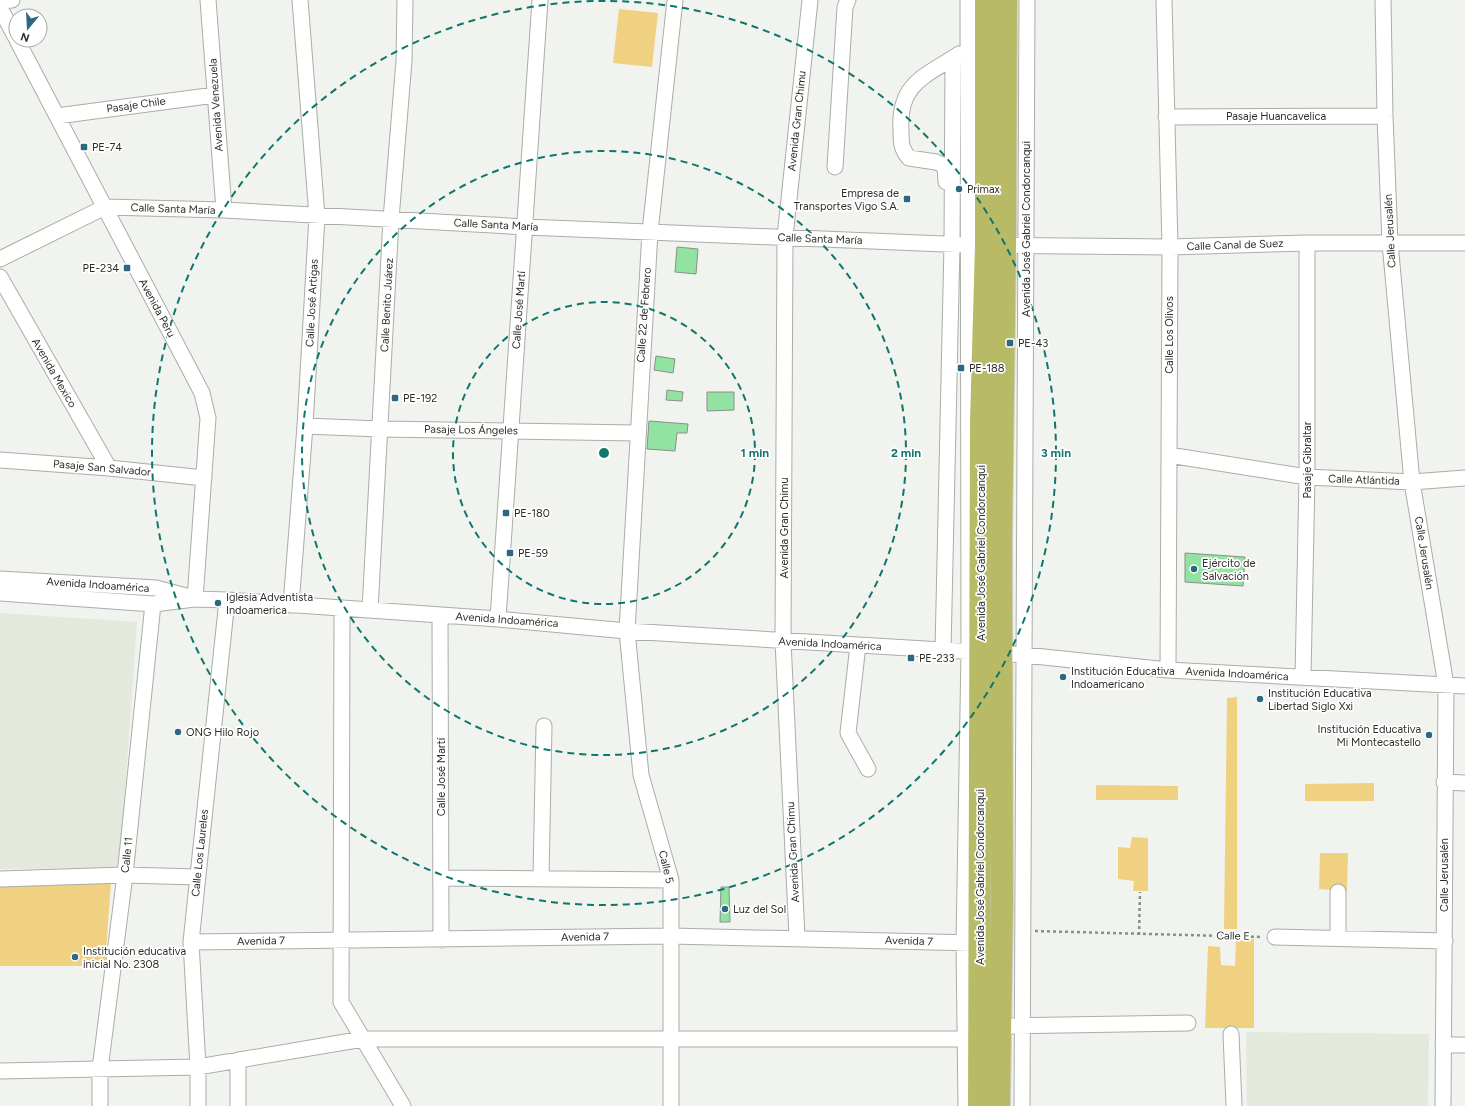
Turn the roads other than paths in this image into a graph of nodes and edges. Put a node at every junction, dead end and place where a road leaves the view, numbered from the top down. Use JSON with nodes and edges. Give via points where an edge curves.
{"nodes":[{"id":1,"x":12,"y":0,"type":"edge"},
{"id":2,"x":208,"y":0,"type":"edge"},
{"id":3,"x":300,"y":0,"type":"edge"},
{"id":4,"x":405,"y":0,"type":"edge"},
{"id":5,"x":540,"y":0,"type":"edge"},
{"id":6,"x":675,"y":0,"type":"edge"},
{"id":7,"x":810,"y":0,"type":"edge"},
{"id":8,"x":848,"y":0,"type":"edge"},
{"id":9,"x":968,"y":0,"type":"edge"},
{"id":10,"x":986,"y":0,"type":"edge"},
{"id":11,"x":1006,"y":0,"type":"edge"},
{"id":12,"x":1027,"y":0,"type":"edge"},
{"id":13,"x":1164,"y":0,"type":"edge"},
{"id":14,"x":1383,"y":0,"type":"edge"},
{"id":15,"x":0,"y":1,"type":"edge"},
{"id":16,"x":0,"y":8,"type":"edge"},
{"id":17,"x":8,"y":24,"type":"edge"},
{"id":18,"x":977,"y":43,"type":"junction"},
{"id":19,"x":21,"y":48,"type":"edge"},
{"id":20,"x":953,"y":58,"type":"junction"},
{"id":21,"x":215,"y":95,"type":"junction"},
{"id":22,"x":57,"y":116,"type":"junction"},
{"id":23,"x":1385,"y":116,"type":"junction"},
{"id":24,"x":1166,"y":117,"type":"junction"},
{"id":25,"x":835,"y":167,"type":"dead end"},
{"id":26,"x":105,"y":207,"type":"junction"},
{"id":27,"x":224,"y":210,"type":"junction"},
{"id":28,"x":952,"y":213,"type":"junction"},
{"id":29,"x":317,"y":216,"type":"junction"},
{"id":30,"x":391,"y":220,"type":"junction"},
{"id":31,"x":526,"y":227,"type":"junction"},
{"id":32,"x":650,"y":232,"type":"junction"},
{"id":33,"x":785,"y":237,"type":"junction"},
{"id":34,"x":1307,"y":242,"type":"junction"},
{"id":35,"x":1390,"y":242,"type":"junction"},
{"id":36,"x":1465,"y":243,"type":"edge"},
{"id":37,"x":952,"y":244,"type":"junction"},
{"id":38,"x":1026,"y":244,"type":"junction"},
{"id":39,"x":987,"y":245,"type":"junction"},
{"id":40,"x":1170,"y":247,"type":"junction"},
{"id":41,"x":0,"y":260,"type":"edge"},
{"id":42,"x":0,"y":277,"type":"edge"},
{"id":43,"x":305,"y":426,"type":"junction"},
{"id":44,"x":380,"y":429,"type":"junction"},
{"id":45,"x":510,"y":431,"type":"junction"},
{"id":46,"x":637,"y":433,"type":"junction"},
{"id":47,"x":1169,"y":456,"type":"junction"},
{"id":48,"x":0,"y":460,"type":"edge"},
{"id":49,"x":108,"y":468,"type":"junction"},
{"id":50,"x":1307,"y":477,"type":"junction"},
{"id":51,"x":204,"y":478,"type":"junction"},
{"id":52,"x":1465,"y":478,"type":"edge"},
{"id":53,"x":1412,"y":482,"type":"junction"},
{"id":54,"x":0,"y":578,"type":"edge"},
{"id":55,"x":0,"y":593,"type":"edge"},
{"id":56,"x":195,"y":598,"type":"junction"},
{"id":57,"x":227,"y":600,"type":"junction"},
{"id":58,"x":153,"y":604,"type":"junction"},
{"id":59,"x":291,"y":605,"type":"junction"},
{"id":60,"x":342,"y":608,"type":"junction"},
{"id":61,"x":370,"y":610,"type":"junction"},
{"id":62,"x":440,"y":615,"type":"junction"},
{"id":63,"x":498,"y":619,"type":"junction"},
{"id":64,"x":627,"y":631,"type":"junction"},
{"id":65,"x":783,"y":641,"type":"junction"},
{"id":66,"x":858,"y":645,"type":"junction"},
{"id":67,"x":942,"y":651,"type":"junction"},
{"id":68,"x":984,"y":653,"type":"junction"},
{"id":69,"x":1025,"y":655,"type":"junction"},
{"id":70,"x":1168,"y":670,"type":"junction"},
{"id":71,"x":1303,"y":677,"type":"junction"},
{"id":72,"x":1446,"y":685,"type":"junction"},
{"id":73,"x":1465,"y":686,"type":"edge"},
{"id":74,"x":544,"y":726,"type":"dead end"},
{"id":75,"x":868,"y":769,"type":"dead end"},
{"id":76,"x":1444,"y":782,"type":"junction"},
{"id":77,"x":1465,"y":783,"type":"edge"},
{"id":78,"x":125,"y":875,"type":"junction"},
{"id":79,"x":198,"y":877,"type":"junction"},
{"id":80,"x":441,"y":878,"type":"junction"},
{"id":81,"x":541,"y":878,"type":"junction"},
{"id":82,"x":0,"y":879,"type":"edge"},
{"id":83,"x":671,"y":880,"type":"junction"},
{"id":84,"x":1338,"y":892,"type":"dead end"},
{"id":85,"x":671,"y":936,"type":"junction"},
{"id":86,"x":1275,"y":937,"type":"road end"},
{"id":87,"x":797,"y":938,"type":"junction"},
{"id":88,"x":1338,"y":938,"type":"junction"},
{"id":89,"x":340,"y":940,"type":"junction"},
{"id":90,"x":441,"y":940,"type":"junction"},
{"id":91,"x":1445,"y":941,"type":"junction"},
{"id":92,"x":191,"y":942,"type":"junction"},
{"id":93,"x":972,"y":943,"type":"junction"},
{"id":94,"x":1188,"y":1023,"type":"dead end"},
{"id":95,"x":1022,"y":1025,"type":"junction"},
{"id":96,"x":1000,"y":1026,"type":"junction"},
{"id":97,"x":1231,"y":1034,"type":"dead end"},
{"id":98,"x":363,"y":1039,"type":"junction"},
{"id":99,"x":972,"y":1039,"type":"junction"},
{"id":100,"x":670,"y":1040,"type":"junction"},
{"id":101,"x":1443,"y":1045,"type":"junction"},
{"id":102,"x":1465,"y":1045,"type":"edge"},
{"id":103,"x":238,"y":1060,"type":"junction"},
{"id":104,"x":198,"y":1067,"type":"junction"},
{"id":105,"x":100,"y":1069,"type":"junction"},
{"id":106,"x":0,"y":1070,"type":"edge"},
{"id":107,"x":100,"y":1106,"type":"edge"},
{"id":108,"x":198,"y":1106,"type":"edge"},
{"id":109,"x":238,"y":1106,"type":"edge"},
{"id":110,"x":403,"y":1106,"type":"edge"},
{"id":111,"x":671,"y":1106,"type":"edge"},
{"id":112,"x":966,"y":1106,"type":"edge"},
{"id":113,"x":979,"y":1106,"type":"edge"},
{"id":114,"x":999,"y":1106,"type":"edge"},
{"id":115,"x":1022,"y":1106,"type":"edge"},
{"id":116,"x":1234,"y":1106,"type":"edge"},
{"id":117,"x":1444,"y":1106,"type":"edge"}],
"edges":[{"from":1,"to":15,"type":"street"},
{"from":2,"to":21,"type":"street","name":"Avenida Venezuela"},
{"from":3,"to":29,"type":"street","name":"Calle José Artigas"},
{"from":4,"to":30,"type":"street","name":"Calle Benito Juárez","via":[[404,61]]},
{"from":5,"to":31,"type":"street","name":"Calle José Martí"},
{"from":6,"to":32,"type":"street","name":"Calle 22 de Febrero"},
{"from":7,"to":33,"type":"street","name":"Avenida Gran Chimu"},
{"from":8,"to":25,"type":"street","via":[[845,7]]},
{"from":9,"to":18,"type":"street","name":"Avenida José Gabriel Condorcanqui"},
{"from":10,"to":18,"type":"highway","name":"Avenida José Gabriel Condorcanqui"},
{"from":11,"to":39,"type":"highway","name":"Avenida José Gabriel Condorcanqui"},
{"from":12,"to":38,"type":"street","name":"Avenida José Gabriel Condorcanqui"},
{"from":13,"to":24,"type":"street","name":"Calle Los Olivos"},
{"from":14,"to":23,"type":"street","name":"Calle Jerusalén"},
{"from":16,"to":17,"type":"street","name":"Avenida Peru"},
{"from":18,"to":20,"type":"street"},
{"from":18,"to":39,"type":"highway","name":"Avenida José Gabriel Condorcanqui"},
{"from":19,"to":22,"type":"street","name":"Avenida Peru"},
{"from":20,"to":28,"type":"street"},
{"from":20,"to":28,"type":"street","via":[[909,89],[900,125],[902,150],[909,158],[945,166],[946,206]]},
{"from":21,"to":22,"type":"street","name":"Pasaje Chile"},
{"from":21,"to":27,"type":"street","name":"Avenida Venezuela"},
{"from":22,"to":26,"type":"street","name":"Avenida Peru"},
{"from":23,"to":24,"type":"street","name":"Pasaje Huancavelica"},
{"from":23,"to":35,"type":"street","name":"Calle Jerusalén"},
{"from":24,"to":40,"type":"street","name":"Calle Los Olivos"},
{"from":26,"to":27,"type":"street","name":"Calle Santa María"},
{"from":26,"to":41,"type":"street","name":"Calle Santa María"},
{"from":26,"to":51,"type":"street","name":"Avenida Peru","via":[[202,394],[208,418]]},
{"from":27,"to":29,"type":"street","name":"Calle Santa María"},
{"from":28,"to":37,"type":"street"},
{"from":29,"to":30,"type":"street","name":"Calle Santa María"},
{"from":29,"to":43,"type":"street","name":"Calle José Artigas"},
{"from":30,"to":31,"type":"street","name":"Calle Santa María"},
{"from":30,"to":44,"type":"street","name":"Calle Benito Juárez"},
{"from":31,"to":32,"type":"street","name":"Calle Santa María"},
{"from":31,"to":45,"type":"street","name":"Calle José Martí"},
{"from":32,"to":33,"type":"street","name":"Calle Santa María"},
{"from":32,"to":46,"type":"street","name":"Calle 22 de Febrero"},
{"from":33,"to":37,"type":"street","name":"Calle Santa María"},
{"from":33,"to":65,"type":"street","name":"Avenida Gran Chimu"},
{"from":34,"to":35,"type":"street","name":"Calle Canal de Suez"},
{"from":34,"to":40,"type":"street","name":"Calle Canal de Suez"},
{"from":34,"to":50,"type":"street","name":"Pasaje Gibraltar"},
{"from":35,"to":36,"type":"street","name":"Calle Canal de Suez"},
{"from":35,"to":53,"type":"street","name":"Calle Jerusalén"},
{"from":37,"to":39,"type":"street","name":"Calle Santa María"},
{"from":37,"to":67,"type":"street"},
{"from":38,"to":39,"type":"street","name":"Calle Canal de Suez"},
{"from":38,"to":40,"type":"street","name":"Calle Canal de Suez"},
{"from":38,"to":69,"type":"street","name":"Avenida José Gabriel Condorcanqui"},
{"from":39,"to":68,"type":"highway","name":"Avenida José Gabriel Condorcanqui","via":[[981,422]]},
{"from":40,"to":47,"type":"street","name":"Calle Los Olivos"},
{"from":42,"to":49,"type":"street","name":"Avenida Mexico"},
{"from":43,"to":44,"type":"street","name":"Pasaje Los Ángeles"},
{"from":43,"to":59,"type":"street","name":"Calle José Artigas"},
{"from":44,"to":45,"type":"street","name":"Pasaje Los Ángeles"},
{"from":44,"to":61,"type":"street","name":"Calle Benito Juárez"},
{"from":45,"to":46,"type":"street","name":"Pasaje Los Ángeles"},
{"from":45,"to":63,"type":"street","name":"Calle José Martí"},
{"from":46,"to":64,"type":"street","name":"Calle 22 de Febrero"},
{"from":47,"to":50,"type":"street","name":"Calle Atlántida"},
{"from":47,"to":70,"type":"street","name":"Calle Los Olivos"},
{"from":48,"to":49,"type":"street","name":"Pasaje San Salvador"},
{"from":49,"to":51,"type":"street","name":"Pasaje San Salvador"},
{"from":50,"to":53,"type":"street","name":"Calle Atlántida"},
{"from":50,"to":71,"type":"street","name":"Pasaje Gibraltar"},
{"from":51,"to":56,"type":"street","name":"Avenida Peru"},
{"from":52,"to":53,"type":"street","name":"Calle Atlántida"},
{"from":53,"to":72,"type":"street","name":"Calle Jerusalén"},
{"from":54,"to":56,"type":"street","name":"Avenida Indoamérica","via":[[156,588]]},
{"from":55,"to":58,"type":"street","name":"Avenida Indoamérica"},
{"from":56,"to":57,"type":"street","name":"Avenida Indoamérica"},
{"from":56,"to":58,"type":"street","name":"Avenida Indoamérica"},
{"from":57,"to":59,"type":"street","name":"Avenida Indoamérica"},
{"from":57,"to":79,"type":"street","name":"Calle Los Laureles"},
{"from":58,"to":78,"type":"street","name":"Calle 11"},
{"from":59,"to":60,"type":"street","name":"Avenida Indoamérica"},
{"from":60,"to":61,"type":"street","name":"Avenida Indoamérica"},
{"from":60,"to":89,"type":"street"},
{"from":61,"to":62,"type":"street","name":"Avenida Indoamérica"},
{"from":62,"to":63,"type":"street","name":"Avenida Indoamérica"},
{"from":62,"to":80,"type":"street","name":"Calle José Martí"},
{"from":63,"to":64,"type":"street","name":"Avenida Indoamérica"},
{"from":64,"to":65,"type":"street","name":"Avenida Indoamérica"},
{"from":64,"to":83,"type":"street","name":"Calle 5","via":[[641,775]]},
{"from":65,"to":66,"type":"street","name":"Avenida Indoamérica"},
{"from":65,"to":87,"type":"street","name":"Avenida Gran Chimu"},
{"from":66,"to":67,"type":"street","name":"Avenida Indoamérica"},
{"from":66,"to":75,"type":"street","via":[[848,733]]},
{"from":67,"to":68,"type":"street","name":"Avenida Indoamérica"},
{"from":68,"to":69,"type":"street","name":"Avenida Indoamérica"},
{"from":68,"to":93,"type":"highway","name":"Avenida José Gabriel Condorcanqui"},
{"from":68,"to":96,"type":"highway","name":"Avenida José Gabriel Condorcanqui","via":[[1002,900]]},
{"from":69,"to":70,"type":"street","name":"Avenida Indoamérica"},
{"from":69,"to":95,"type":"street","name":"Avenida José Gabriel Condorcanqui"},
{"from":70,"to":71,"type":"street","name":"Avenida Indoamérica"},
{"from":71,"to":72,"type":"street","name":"Avenida Indoamérica"},
{"from":72,"to":73,"type":"street","name":"Avenida Indoamérica"},
{"from":72,"to":76,"type":"street","name":"Calle Jerusalén"},
{"from":74,"to":81,"type":"street"},
{"from":76,"to":77,"type":"street"},
{"from":76,"to":91,"type":"street","name":"Calle Jerusalén"},
{"from":78,"to":79,"type":"street"},
{"from":78,"to":82,"type":"street"},
{"from":78,"to":105,"type":"street","name":"Calle 11"},
{"from":79,"to":92,"type":"street","name":"Calle Los Laureles"},
{"from":80,"to":81,"type":"street"},
{"from":80,"to":90,"type":"street","name":"Calle José Martí"},
{"from":81,"to":83,"type":"street"},
{"from":83,"to":85,"type":"street","name":"Calle 5"},
{"from":84,"to":88,"type":"street"},
{"from":85,"to":87,"type":"street","name":"Avenida 7"},
{"from":85,"to":90,"type":"street","name":"Avenida 7"},
{"from":85,"to":100,"type":"street","name":"Calle 5"},
{"from":86,"to":88,"type":"street"},
{"from":87,"to":93,"type":"street","name":"Avenida 7"},
{"from":88,"to":91,"type":"street"},
{"from":89,"to":90,"type":"street","name":"Avenida 7"},
{"from":89,"to":92,"type":"street","name":"Avenida 7"},
{"from":89,"to":98,"type":"street","via":[[341,1002]]},
{"from":91,"to":101,"type":"street","name":"Calle Jerusalén"},
{"from":92,"to":104,"type":"street","name":"Calle Los Laureles"},
{"from":93,"to":99,"type":"highway","name":"Avenida José Gabriel Condorcanqui"},
{"from":94,"to":95,"type":"street"},
{"from":95,"to":96,"type":"street"},
{"from":95,"to":115,"type":"street","name":"Avenida José Gabriel Condorcanqui"},
{"from":96,"to":99,"type":"street"},
{"from":96,"to":114,"type":"highway","name":"Avenida José Gabriel Condorcanqui"},
{"from":97,"to":116,"type":"street"},
{"from":98,"to":100,"type":"street"},
{"from":98,"to":103,"type":"street"},
{"from":98,"to":110,"type":"street"},
{"from":99,"to":100,"type":"street"},
{"from":99,"to":112,"type":"street","name":"Avenida José Gabriel Condorcanqui"},
{"from":99,"to":113,"type":"highway","name":"Avenida José Gabriel Condorcanqui"},
{"from":100,"to":111,"type":"street","name":"Calle 5"},
{"from":101,"to":102,"type":"street"},
{"from":101,"to":117,"type":"street","name":"Calle Jerusalén"},
{"from":103,"to":104,"type":"street"},
{"from":103,"to":109,"type":"street"},
{"from":104,"to":105,"type":"street"},
{"from":104,"to":108,"type":"street","name":"Calle Los Laureles"},
{"from":105,"to":106,"type":"street"},
{"from":105,"to":107,"type":"street","name":"Calle 11"}]}
